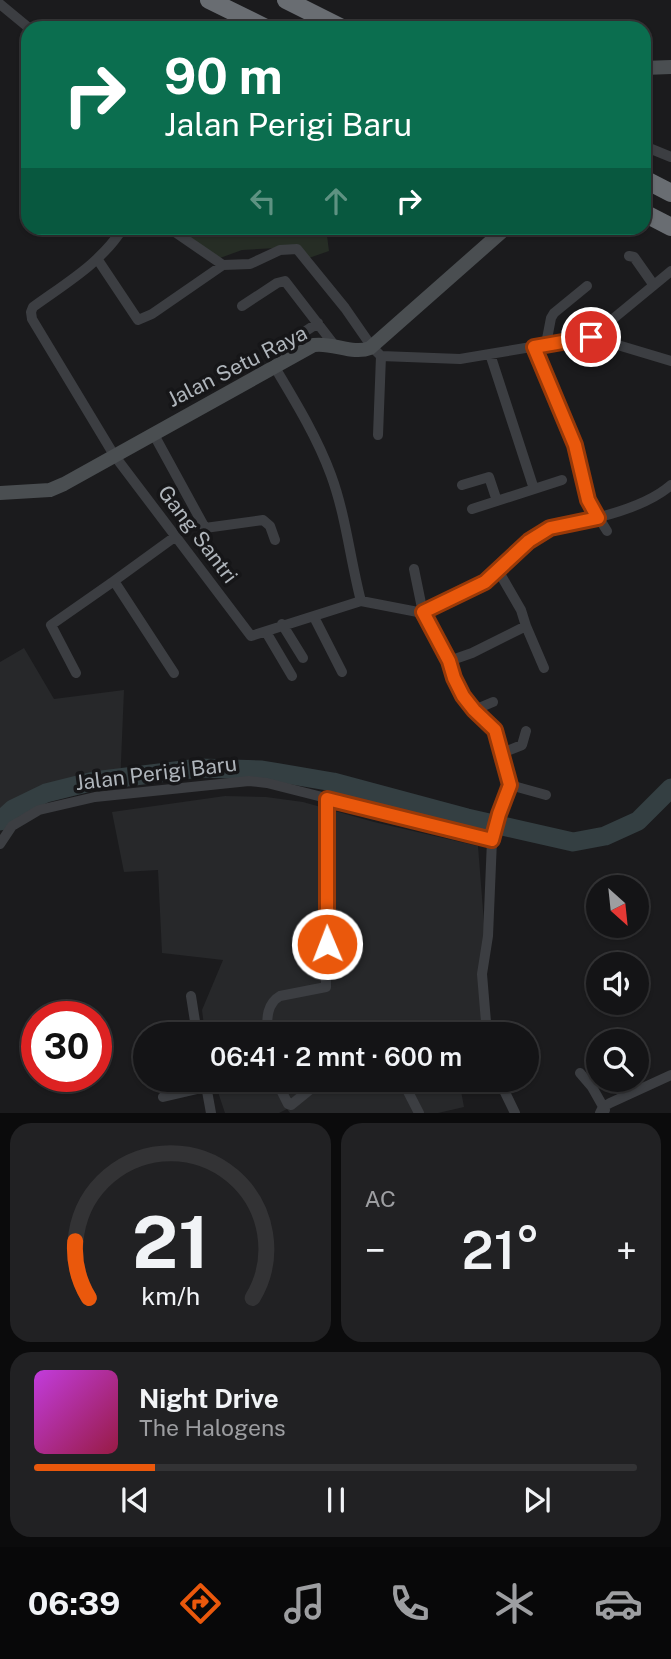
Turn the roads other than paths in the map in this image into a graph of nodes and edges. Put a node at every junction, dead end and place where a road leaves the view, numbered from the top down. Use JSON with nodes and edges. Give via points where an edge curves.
{"nodes":[{"id":1,"x":209,"y":0,"type":"edge"},
{"id":2,"x":286,"y":0,"type":"edge"},
{"id":3,"x":0,"y":4,"type":"edge"},
{"id":4,"x":21,"y":21,"type":"edge"},
{"id":5,"x":252,"y":21,"type":"edge"},
{"id":6,"x":328,"y":21,"type":"edge"},
{"id":7,"x":671,"y":67,"type":"edge"},
{"id":8,"x":651,"y":68,"type":"edge"},
{"id":9,"x":651,"y":149,"type":"edge"},
{"id":10,"x":671,"y":157,"type":"edge"},
{"id":11,"x":651,"y":183,"type":"edge"},
{"id":12,"x":671,"y":193,"type":"edge"},
{"id":13,"x":651,"y":217,"type":"edge"},
{"id":14,"x":671,"y":227,"type":"edge"},
{"id":15,"x":119,"y":235,"type":"edge"},
{"id":16,"x":179,"y":235,"type":"edge"},
{"id":17,"x":499,"y":235,"type":"edge"},
{"id":18,"x":629,"y":256,"type":"dead end"},
{"id":19,"x":98,"y":260,"type":"junction"},
{"id":20,"x":223,"y":265,"type":"junction"},
{"id":21,"x":671,"y":271,"type":"edge"},
{"id":22,"x":653,"y":284,"type":"junction"},
{"id":23,"x":587,"y":286,"type":"dead end"},
{"id":24,"x":242,"y":306,"type":"dead end"},
{"id":25,"x":318,"y":323,"type":"junction"},
{"id":26,"x":591,"y":337,"type":"junction"},
{"id":27,"x":546,"y":344,"type":"junction"},
{"id":28,"x":335,"y":346,"type":"junction"},
{"id":29,"x":534,"y":347,"type":"junction"},
{"id":30,"x":278,"y":349,"type":"dead end"},
{"id":31,"x":377,"y":351,"type":"junction"},
{"id":32,"x":490,"y":354,"type":"junction"},
{"id":33,"x":671,"y":361,"type":"edge"},
{"id":34,"x":274,"y":366,"type":"junction"},
{"id":35,"x":153,"y":433,"type":"junction"},
{"id":36,"x":378,"y":435,"type":"dead end"},
{"id":37,"x":114,"y":455,"type":"junction"},
{"id":38,"x":562,"y":480,"type":"dead end"},
{"id":39,"x":462,"y":485,"type":"dead end"},
{"id":40,"x":671,"y":485,"type":"edge"},
{"id":41,"x":534,"y":489,"type":"junction"},
{"id":42,"x":0,"y":493,"type":"edge"},
{"id":43,"x":497,"y":501,"type":"junction"},
{"id":44,"x":472,"y":509,"type":"dead end"},
{"id":45,"x":598,"y":518,"type":"junction"},
{"id":46,"x":607,"y":531,"type":"dead end"},
{"id":47,"x":176,"y":536,"type":"junction"},
{"id":48,"x":275,"y":540,"type":"dead end"},
{"id":49,"x":414,"y":569,"type":"dead end"},
{"id":50,"x":499,"y":572,"type":"junction"},
{"id":51,"x":114,"y":581,"type":"junction"},
{"id":52,"x":361,"y":601,"type":"junction"},
{"id":53,"x":423,"y":612,"type":"junction"},
{"id":54,"x":314,"y":617,"type":"junction"},
{"id":55,"x":282,"y":624,"type":"junction"},
{"id":56,"x":526,"y":626,"type":"junction"},
{"id":57,"x":266,"y":632,"type":"junction"},
{"id":58,"x":303,"y":658,"type":"dead end"},
{"id":59,"x":449,"y":661,"type":"junction"},
{"id":60,"x":544,"y":668,"type":"dead end"},
{"id":61,"x":342,"y":672,"type":"dead end"},
{"id":62,"x":76,"y":673,"type":"dead end"},
{"id":63,"x":174,"y":673,"type":"dead end"},
{"id":64,"x":292,"y":676,"type":"dead end"},
{"id":65,"x":493,"y":702,"type":"dead end"},
{"id":66,"x":474,"y":710,"type":"junction"},
{"id":67,"x":526,"y":731,"type":"dead end"},
{"id":68,"x":502,"y":752,"type":"junction"},
{"id":69,"x":510,"y":785,"type":"junction"},
{"id":70,"x":546,"y":795,"type":"dead end"},
{"id":71,"x":327,"y":799,"type":"junction"},
{"id":72,"x":493,"y":835,"type":"junction"},
{"id":73,"x":0,"y":844,"type":"edge"},
{"id":74,"x":191,"y":996,"type":"dead end"},
{"id":75,"x":195,"y":1022,"type":"edge"},
{"id":76,"x":267,"y":1022,"type":"edge"},
{"id":77,"x":486,"y":1022,"type":"edge"},
{"id":78,"x":580,"y":1073,"type":"dead end"},
{"id":79,"x":671,"y":1075,"type":"edge"},
{"id":80,"x":178,"y":1092,"type":"edge"},
{"id":81,"x":208,"y":1092,"type":"edge"},
{"id":82,"x":282,"y":1092,"type":"edge"},
{"id":83,"x":307,"y":1092,"type":"edge"},
{"id":84,"x":408,"y":1092,"type":"edge"},
{"id":85,"x":504,"y":1092,"type":"edge"},
{"id":86,"x":163,"y":1097,"type":"dead end"},
{"id":87,"x":603,"y":1111,"type":"edge"},
{"id":88,"x":211,"y":1113,"type":"edge"},
{"id":89,"x":419,"y":1113,"type":"edge"},
{"id":90,"x":514,"y":1113,"type":"edge"}],
"edges":[{"from":1,"to":5,"type":"highway"},
{"from":2,"to":6,"type":"highway"},
{"from":3,"to":4,"type":"street"},
{"from":7,"to":8,"type":"street"},
{"from":9,"to":10,"type":"street"},
{"from":11,"to":12,"type":"highway"},
{"from":13,"to":14,"type":"highway"},
{"from":15,"to":19,"type":"street","name":"Gang Santri"},
{"from":16,"to":20,"type":"street"},
{"from":17,"to":31,"type":"street"},
{"from":18,"to":22,"type":"street"},
{"from":19,"to":20,"type":"street","via":[[138,320]]},
{"from":19,"to":37,"type":"street","name":"Gang Santri","via":[[33,307],[31,316]]},
{"from":20,"to":31,"type":"street","via":[[250,264],[280,250],[297,248]]},
{"from":21,"to":22,"type":"street"},
{"from":22,"to":26,"type":"street"},
{"from":23,"to":27,"type":"street","via":[[554,313]]},
{"from":24,"to":25,"type":"street","via":[[285,281]]},
{"from":25,"to":28,"type":"street"},
{"from":25,"to":30,"type":"street"},
{"from":26,"to":27,"type":"street"},
{"from":26,"to":33,"type":"street"},
{"from":27,"to":29,"type":"street"},
{"from":28,"to":31,"type":"street","name":"Jalan Setu Raya"},
{"from":28,"to":34,"type":"street","name":"Jalan Setu Raya","via":[[314,345]]},
{"from":29,"to":32,"type":"street"},
{"from":29,"to":45,"type":"street","via":[[575,445],[588,500]]},
{"from":31,"to":32,"type":"street","via":[[460,359]]},
{"from":31,"to":36,"type":"street"},
{"from":32,"to":41,"type":"street"},
{"from":34,"to":35,"type":"street","name":"Jalan Setu Raya"},
{"from":34,"to":52,"type":"street","via":[[332,476]]},
{"from":35,"to":37,"type":"street","name":"Jalan Setu Raya"},
{"from":35,"to":48,"type":"street","via":[[205,528],[263,520]]},
{"from":37,"to":42,"type":"street","name":"Jalan Setu Raya","via":[[50,490]]},
{"from":37,"to":47,"type":"street","name":"Gang Santri"},
{"from":38,"to":41,"type":"street"},
{"from":39,"to":43,"type":"street","via":[[489,477]]},
{"from":40,"to":45,"type":"street"},
{"from":41,"to":43,"type":"street"},
{"from":43,"to":44,"type":"street"},
{"from":45,"to":46,"type":"street"},
{"from":45,"to":50,"type":"street","via":[[550,528],[529,541]]},
{"from":47,"to":51,"type":"street"},
{"from":47,"to":57,"type":"street","name":"Gang Santri","via":[[251,636]]},
{"from":49,"to":53,"type":"street"},
{"from":50,"to":53,"type":"street"},
{"from":50,"to":56,"type":"street"},
{"from":51,"to":62,"type":"street","via":[[51,625]]},
{"from":51,"to":63,"type":"street"},
{"from":52,"to":53,"type":"street"},
{"from":52,"to":54,"type":"street"},
{"from":53,"to":59,"type":"street"},
{"from":54,"to":55,"type":"street"},
{"from":54,"to":61,"type":"street"},
{"from":55,"to":57,"type":"street"},
{"from":55,"to":58,"type":"street"},
{"from":56,"to":59,"type":"street"},
{"from":56,"to":60,"type":"street"},
{"from":57,"to":64,"type":"street"},
{"from":59,"to":66,"type":"street"},
{"from":65,"to":66,"type":"street"},
{"from":66,"to":68,"type":"street","via":[[495,730]]},
{"from":67,"to":68,"type":"street","via":[[522,745]]},
{"from":68,"to":69,"type":"street"},
{"from":69,"to":70,"type":"street"},
{"from":69,"to":72,"type":"street"},
{"from":71,"to":72,"type":"street","name":"Jalan Perigi Baru"},
{"from":71,"to":73,"type":"street","name":"Jalan Perigi Baru","via":[[249,781],[95,797],[39,810],[12,826]]},
{"from":71,"to":76,"type":"street","via":[[326,987],[279,996],[273,1000]]},
{"from":72,"to":77,"type":"street","via":[[488,936],[481,974]]},
{"from":74,"to":75,"type":"street"},
{"from":78,"to":87,"type":"street"},
{"from":79,"to":87,"type":"street"},
{"from":80,"to":86,"type":"street"},
{"from":81,"to":88,"type":"street"},
{"from":82,"to":83,"type":"street","via":[[290,1105]]},
{"from":84,"to":89,"type":"street"},
{"from":85,"to":90,"type":"street"}]}
